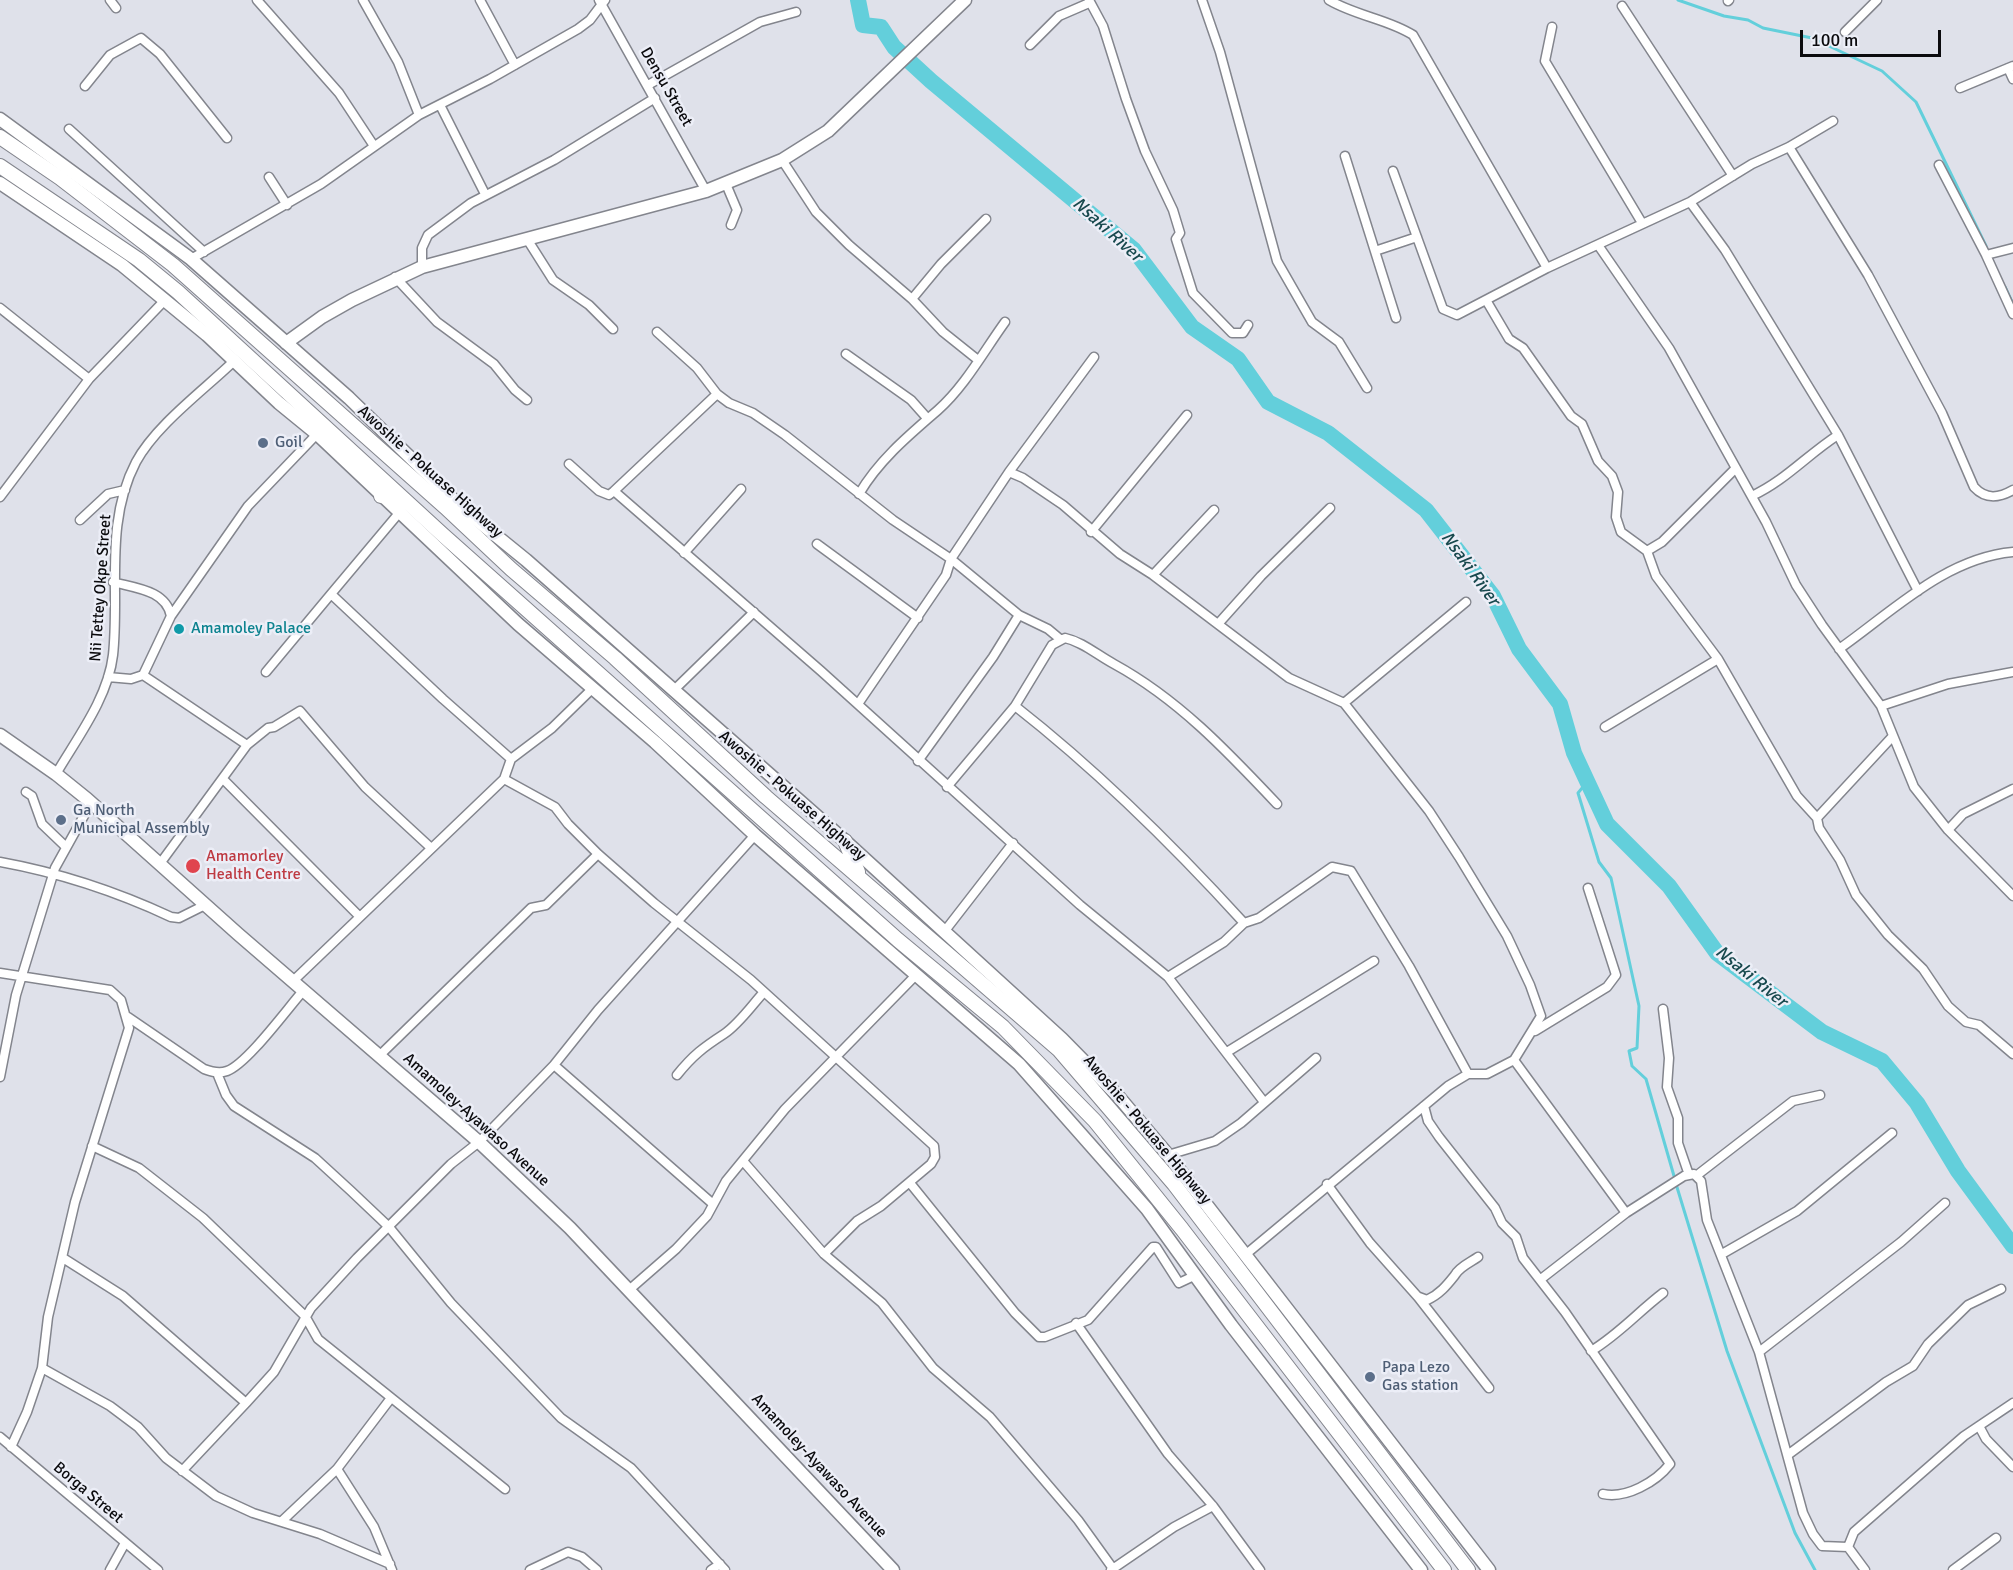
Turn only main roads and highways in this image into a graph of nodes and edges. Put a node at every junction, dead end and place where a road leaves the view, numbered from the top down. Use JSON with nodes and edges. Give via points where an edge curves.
{"nodes":[{"id":1,"x":0,"y":137,"type":"edge"},
{"id":2,"x":0,"y":166,"type":"edge"},
{"id":3,"x":381,"y":496,"type":"road end"},
{"id":4,"x":406,"y":501,"type":"junction"},
{"id":5,"x":845,"y":841,"type":"road end"},
{"id":6,"x":860,"y":876,"type":"junction"},
{"id":7,"x":1202,"y":1222,"type":"junction"},
{"id":8,"x":1182,"y":1229,"type":"junction"},
{"id":9,"x":1444,"y":1570,"type":"edge"},
{"id":10,"x":1468,"y":1570,"type":"edge"}],
"edges":[{"from":1,"to":6,"type":"main road","name":"Awoshie - Pokuase Highway","via":[[173,265],[301,376],[766,798]]},
{"from":2,"to":4,"type":"main road","name":"Awoshie - Pokuase Highway","via":[[139,260],[178,292]]},
{"from":3,"to":4,"type":"main road"},
{"from":4,"to":8,"type":"main road","name":"Awoshie - Pokuase Highway","via":[[898,940],[1003,1028],[1095,1121]]},
{"from":5,"to":6,"type":"main road"},
{"from":6,"to":7,"type":"main road","name":"Awoshie - Pokuase Highway","via":[[1059,1050]]},
{"from":7,"to":8,"type":"main road"},
{"from":7,"to":10,"type":"main road","name":"Awoshie - Pokuase Highway"},
{"from":8,"to":9,"type":"main road","name":"Awoshie - Pokuase Highway"}]}
